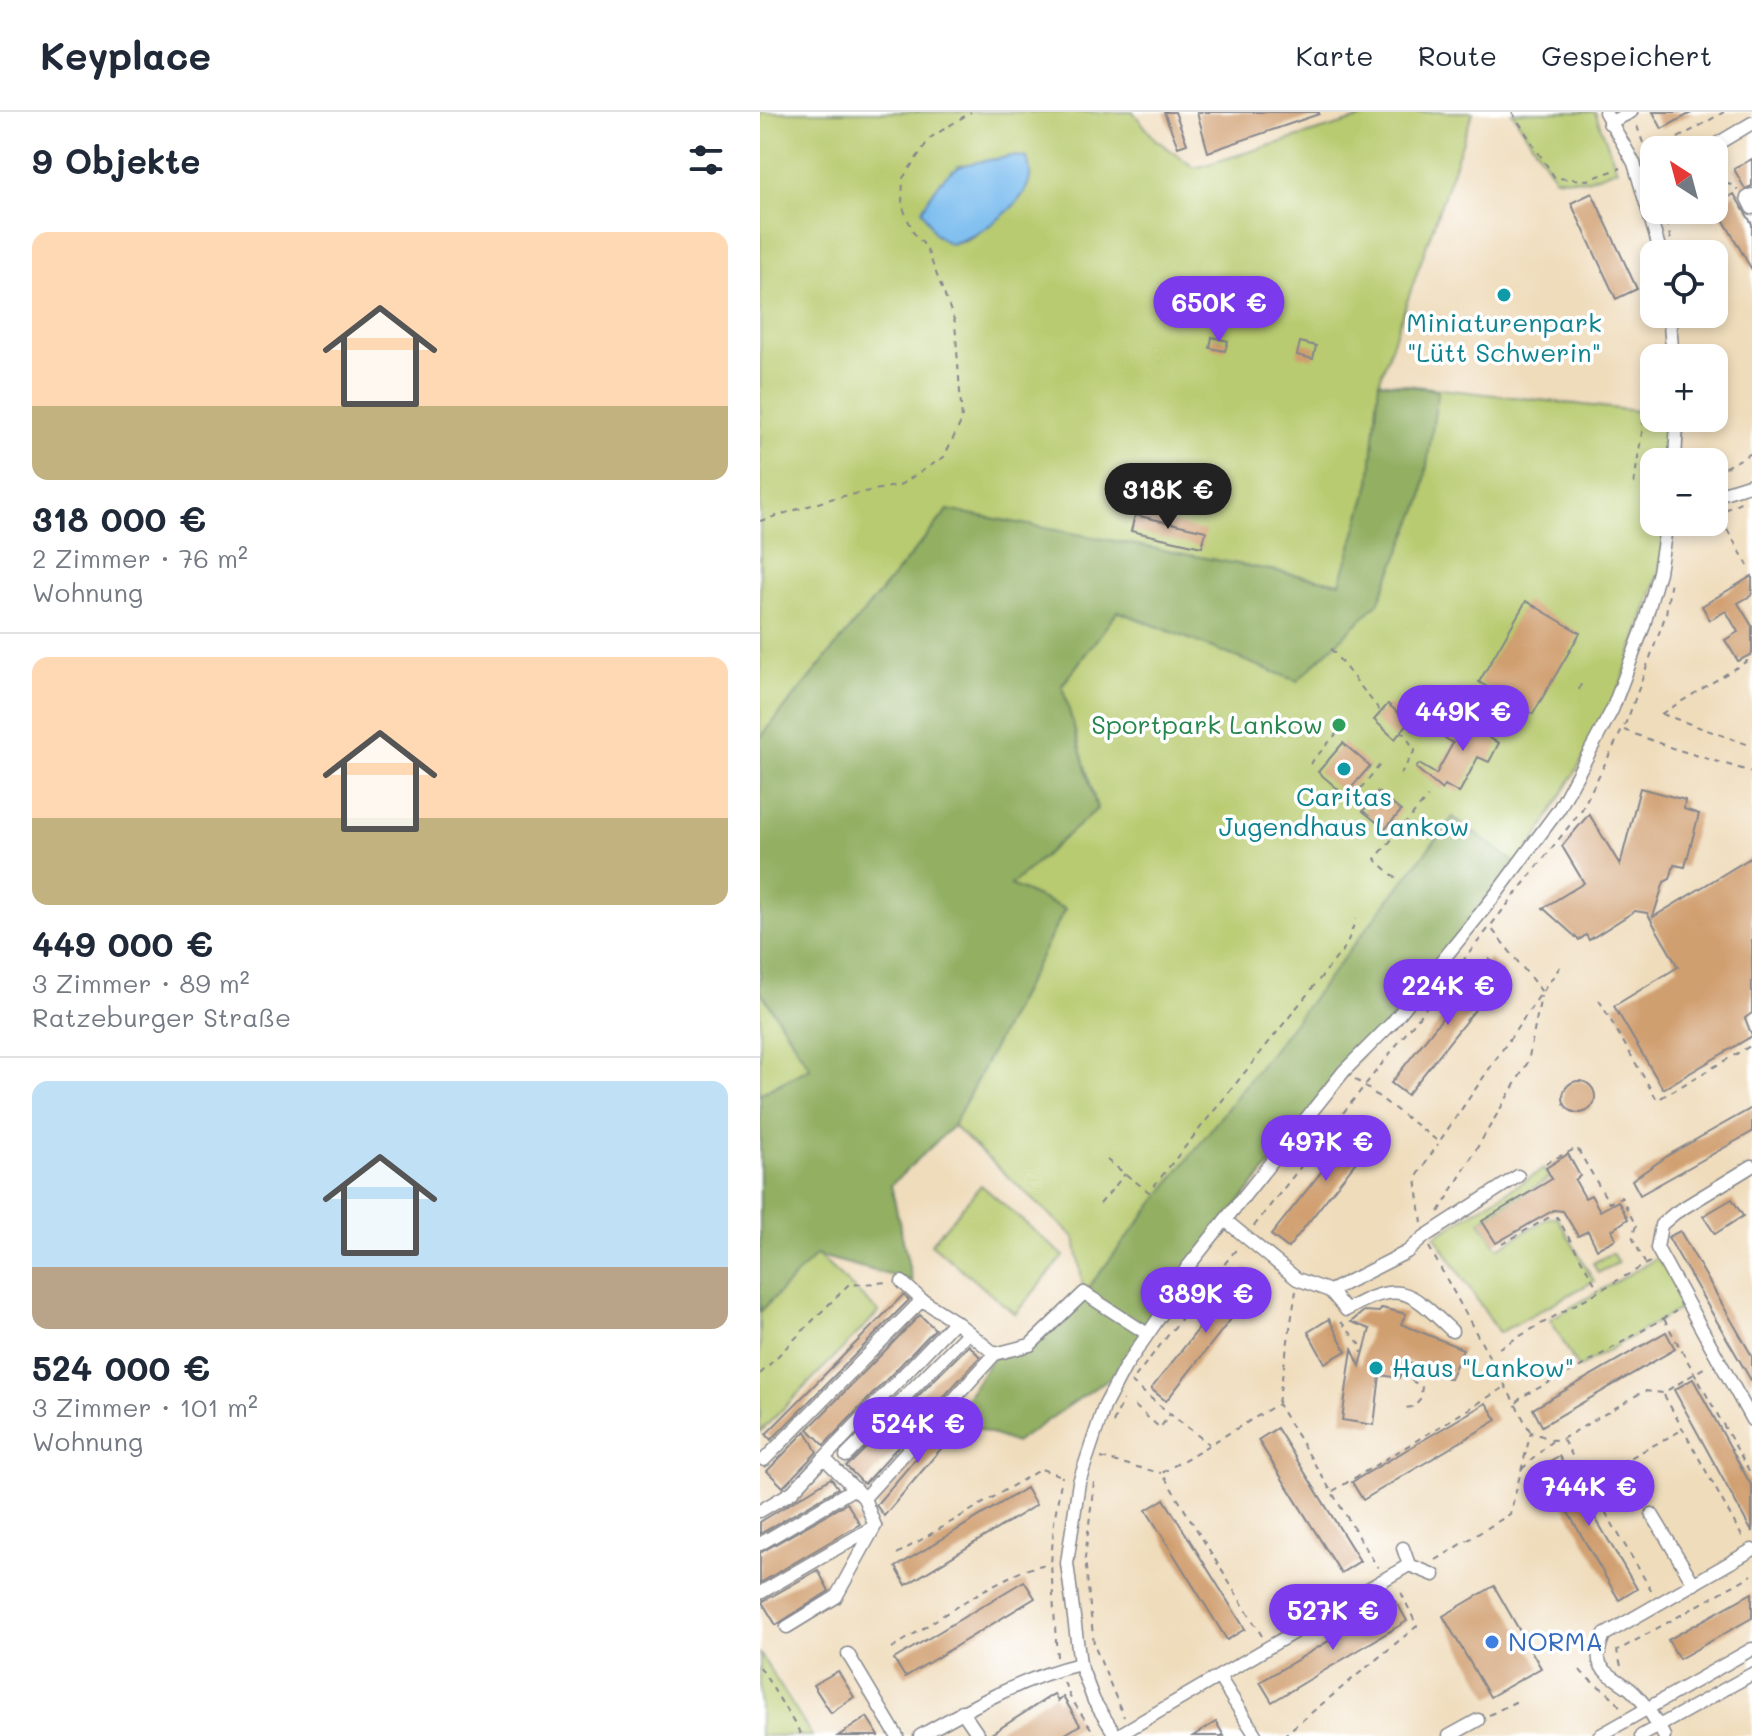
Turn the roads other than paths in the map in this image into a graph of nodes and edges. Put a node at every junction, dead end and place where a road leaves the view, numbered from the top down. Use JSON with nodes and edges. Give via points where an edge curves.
{"nodes":[{"id":1,"x":1631,"y":112,"type":"edge"},
{"id":2,"x":1607,"y":118,"type":"edge"},
{"id":3,"x":1752,"y":123,"type":"edge"},
{"id":4,"x":1728,"y":137,"type":"edge"},
{"id":5,"x":1640,"y":180,"type":"edge"},
{"id":6,"x":1752,"y":484,"type":"edge"},
{"id":7,"x":1728,"y":492,"type":"edge"},
{"id":8,"x":1665,"y":536,"type":"edge"},
{"id":9,"x":1752,"y":1166,"type":"edge"},
{"id":10,"x":1518,"y":1176,"type":"dead end"},
{"id":11,"x":1225,"y":1220,"type":"junction"},
{"id":12,"x":902,"y":1282,"type":"road end"},
{"id":13,"x":1330,"y":1291,"type":"junction"},
{"id":14,"x":922,"y":1300,"type":"junction"},
{"id":15,"x":955,"y":1321,"type":"junction"},
{"id":16,"x":1452,"y":1331,"type":"dead end"},
{"id":17,"x":969,"y":1332,"type":"junction"},
{"id":18,"x":1146,"y":1333,"type":"junction"},
{"id":19,"x":995,"y":1354,"type":"junction"},
{"id":20,"x":1750,"y":1413,"type":"edge"},
{"id":21,"x":846,"y":1456,"type":"dead end"},
{"id":22,"x":824,"y":1458,"type":"junction"},
{"id":23,"x":764,"y":1460,"type":"dead end"},
{"id":24,"x":859,"y":1493,"type":"junction"},
{"id":25,"x":760,"y":1511,"type":"edge"},
{"id":26,"x":1652,"y":1514,"type":"dead end"},
{"id":27,"x":875,"y":1526,"type":"junction"},
{"id":28,"x":760,"y":1544,"type":"edge"},
{"id":29,"x":1403,"y":1548,"type":"dead end"},
{"id":30,"x":1751,"y":1551,"type":"edge"},
{"id":31,"x":1415,"y":1568,"type":"junction"},
{"id":32,"x":1434,"y":1575,"type":"dead end"},
{"id":33,"x":1694,"y":1584,"type":"junction"},
{"id":34,"x":760,"y":1593,"type":"edge"},
{"id":35,"x":787,"y":1627,"type":"dead end"},
{"id":36,"x":1752,"y":1649,"type":"edge"},
{"id":37,"x":848,"y":1654,"type":"dead end"},
{"id":38,"x":1080,"y":1664,"type":"junction"},
{"id":39,"x":1752,"y":1674,"type":"edge"},
{"id":40,"x":1219,"y":1677,"type":"junction"},
{"id":41,"x":1648,"y":1709,"type":"junction"},
{"id":42,"x":962,"y":1711,"type":"junction"},
{"id":43,"x":1478,"y":1720,"type":"road end"},
{"id":44,"x":1662,"y":1731,"type":"edge"},
{"id":45,"x":897,"y":1736,"type":"edge"},
{"id":46,"x":920,"y":1736,"type":"edge"},
{"id":47,"x":979,"y":1736,"type":"edge"},
{"id":48,"x":1117,"y":1736,"type":"edge"},
{"id":49,"x":1256,"y":1736,"type":"edge"},
{"id":50,"x":1449,"y":1736,"type":"edge"},
{"id":51,"x":1599,"y":1736,"type":"edge"},
{"id":52,"x":1641,"y":1736,"type":"edge"}],
"edges":[{"from":1,"to":2,"type":"street"},
{"from":2,"to":5,"type":"street"},
{"from":3,"to":4,"type":"street"},
{"from":6,"to":7,"type":"street"},
{"from":8,"to":11,"type":"street","via":[[1643,628],[1612,710],[1559,809],[1392,1023],[1344,1071]]},
{"from":9,"to":20,"type":"street","via":[[1661,1225],[1657,1248]]},
{"from":10,"to":13,"type":"street","via":[[1407,1252]]},
{"from":11,"to":13,"type":"street","via":[[1297,1279]]},
{"from":11,"to":18,"type":"street"},
{"from":12,"to":14,"type":"street"},
{"from":13,"to":16,"type":"street","via":[[1346,1310],[1368,1297],[1402,1292]]},
{"from":14,"to":15,"type":"street"},
{"from":14,"to":23,"type":"street"},
{"from":15,"to":17,"type":"street"},
{"from":15,"to":22,"type":"street"},
{"from":17,"to":19,"type":"street"},
{"from":17,"to":21,"type":"street"},
{"from":18,"to":19,"type":"street","via":[[1084,1293],[1030,1345]]},
{"from":18,"to":38,"type":"street","via":[[1104,1407],[1079,1482],[1067,1563]]},
{"from":19,"to":24,"type":"street"},
{"from":22,"to":24,"type":"street"},
{"from":22,"to":25,"type":"street","via":[[792,1492]]},
{"from":24,"to":27,"type":"street"},
{"from":24,"to":28,"type":"street"},
{"from":26,"to":33,"type":"street"},
{"from":27,"to":34,"type":"street"},
{"from":27,"to":35,"type":"street","via":[[836,1597]]},
{"from":29,"to":31,"type":"street"},
{"from":30,"to":33,"type":"street"},
{"from":31,"to":32,"type":"street"},
{"from":31,"to":40,"type":"street","via":[[1389,1577]]},
{"from":33,"to":41,"type":"street","via":[[1604,1635],[1599,1647],[1604,1672]]},
{"from":36,"to":41,"type":"street"},
{"from":37,"to":45,"type":"street"},
{"from":38,"to":42,"type":"street"},
{"from":38,"to":48,"type":"street","via":[[1094,1701]]},
{"from":39,"to":44,"type":"street"},
{"from":40,"to":48,"type":"street"},
{"from":40,"to":49,"type":"street"},
{"from":41,"to":44,"type":"street"},
{"from":41,"to":51,"type":"street"},
{"from":42,"to":46,"type":"street"},
{"from":42,"to":47,"type":"street"},
{"from":43,"to":50,"type":"street"},
{"from":44,"to":52,"type":"street"}]}
